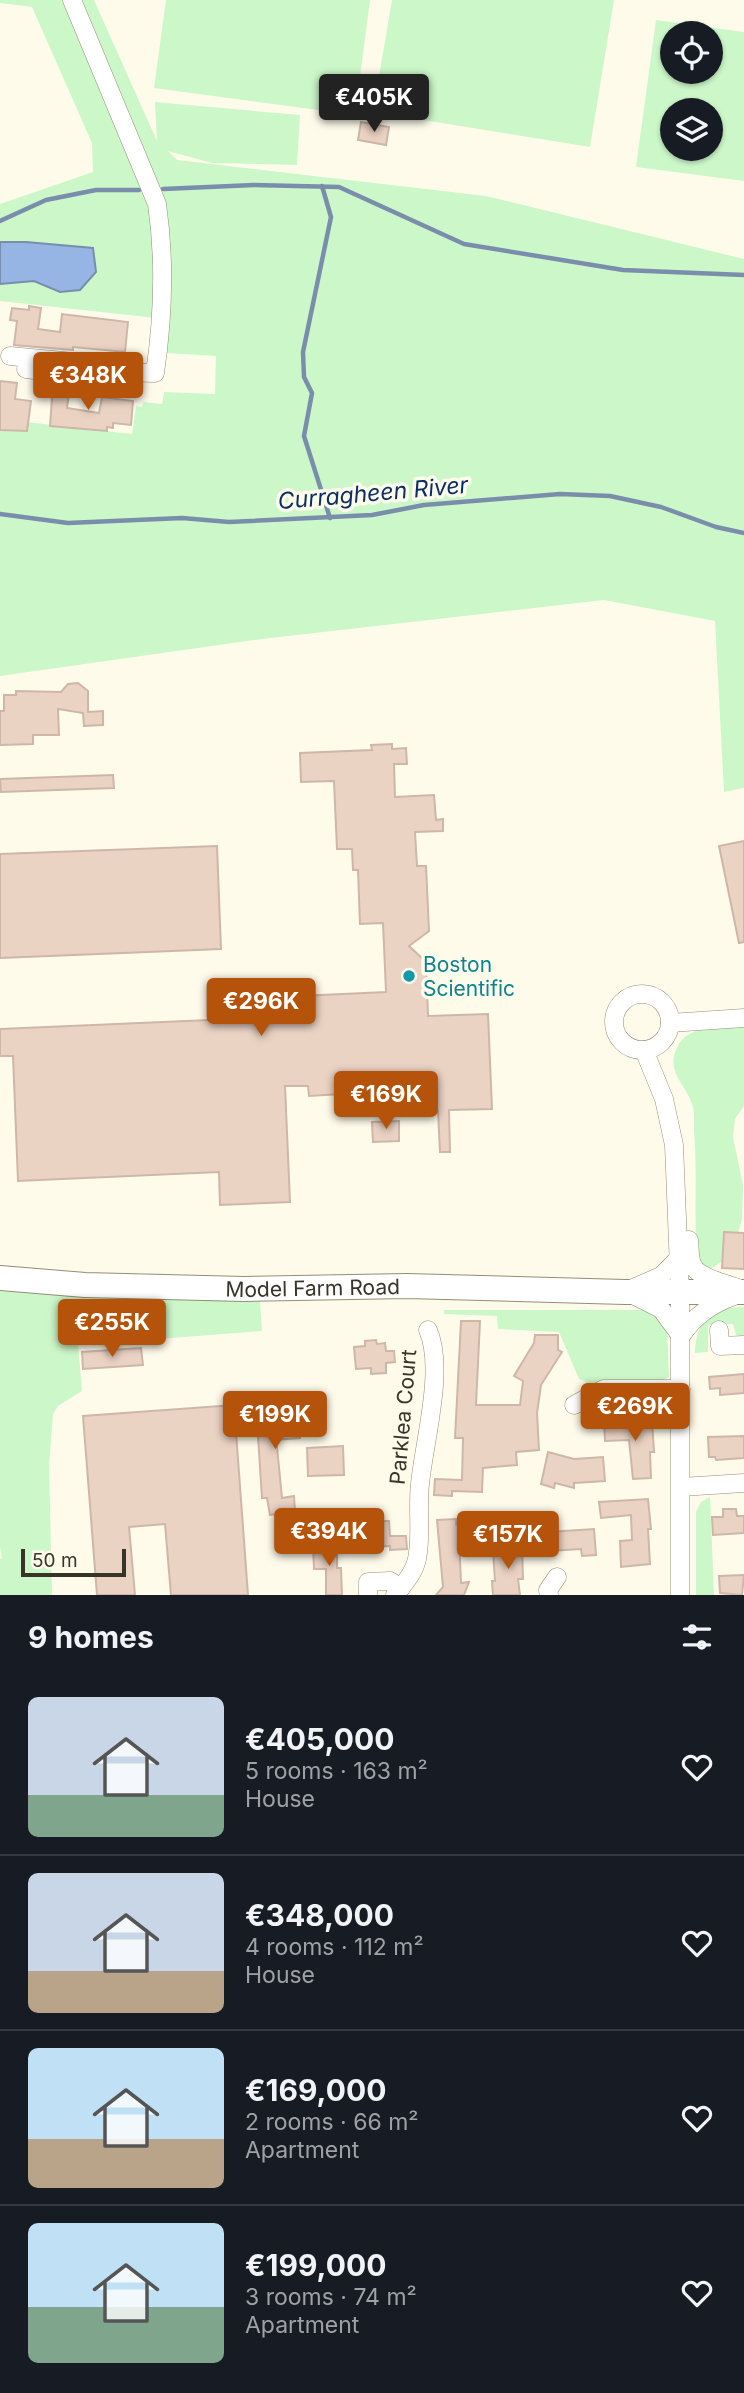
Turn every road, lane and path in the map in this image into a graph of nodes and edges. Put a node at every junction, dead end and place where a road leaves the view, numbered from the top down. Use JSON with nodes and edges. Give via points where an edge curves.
{"nodes":[{"id":1,"x":72,"y":0,"type":"edge"},
{"id":2,"x":9,"y":361,"type":"dead end"},
{"id":3,"x":744,"y":1018,"type":"edge"},
{"id":4,"x":670,"y":1023,"type":"junction"},
{"id":5,"x":644,"y":1050,"type":"junction"},
{"id":6,"x":677,"y":1195,"type":"junction"},
{"id":7,"x":679,"y":1258,"type":"junction"},
{"id":8,"x":0,"y":1278,"type":"edge"},
{"id":9,"x":625,"y":1292,"type":"junction"},
{"id":10,"x":680,"y":1292,"type":"junction"},
{"id":11,"x":744,"y":1292,"type":"edge"},
{"id":12,"x":428,"y":1330,"type":"dead end"},
{"id":13,"x":719,"y":1331,"type":"dead end"},
{"id":14,"x":681,"y":1336,"type":"junction"},
{"id":15,"x":744,"y":1345,"type":"edge"},
{"id":16,"x":681,"y":1388,"type":"junction"},
{"id":17,"x":574,"y":1405,"type":"dead end"},
{"id":18,"x":744,"y":1483,"type":"edge"},
{"id":19,"x":681,"y":1487,"type":"junction"},
{"id":20,"x":557,"y":1577,"type":"dead end"},
{"id":21,"x":398,"y":1591,"type":"edge"},
{"id":22,"x":368,"y":1595,"type":"edge"},
{"id":23,"x":548,"y":1595,"type":"edge"},
{"id":24,"x":680,"y":1595,"type":"edge"}],
"edges":[{"from":1,"to":2,"type":"street","via":[[157,204],[162,238],[155,373],[121,372],[116,366]]},
{"from":3,"to":4,"type":"street"},
{"from":4,"to":5,"type":"street","via":[[659,1044]]},
{"from":4,"to":5,"type":"street","via":[[665,1006],[651,996],[634,995],[619,1005],[613,1021],[619,1039]]},
{"from":5,"to":6,"type":"street","via":[[670,1122]]},
{"from":6,"to":7,"type":"street"},
{"from":6,"to":11,"type":"street","via":[[686,1205],[695,1269]]},
{"from":7,"to":9,"type":"street","via":[[661,1276]]},
{"from":7,"to":10,"type":"street"},
{"from":8,"to":9,"type":"main road","name":"Model Farm Road","via":[[244,1289],[408,1286]]},
{"from":9,"to":10,"type":"main road","name":"Model Farm Road"},
{"from":9,"to":14,"type":"street","name":"Model Farm Road","via":[[661,1309]]},
{"from":10,"to":11,"type":"main road","name":"Model Farm Road"},
{"from":10,"to":14,"type":"street"},
{"from":11,"to":14,"type":"street","via":[[702,1312]]},
{"from":12,"to":21,"type":"street","name":"Parklea Court","via":[[434,1347],[433,1387],[419,1487],[419,1549],[414,1568]]},
{"from":13,"to":15,"type":"street","via":[[720,1346]]},
{"from":14,"to":16,"type":"street"},
{"from":16,"to":17,"type":"street","via":[[604,1390]]},
{"from":16,"to":19,"type":"street"},
{"from":18,"to":19,"type":"street"},
{"from":19,"to":24,"type":"street"},
{"from":20,"to":23,"type":"street"},
{"from":21,"to":22,"type":"street","name":"Parklea Court","via":[[390,1581],[368,1582]]}]}
